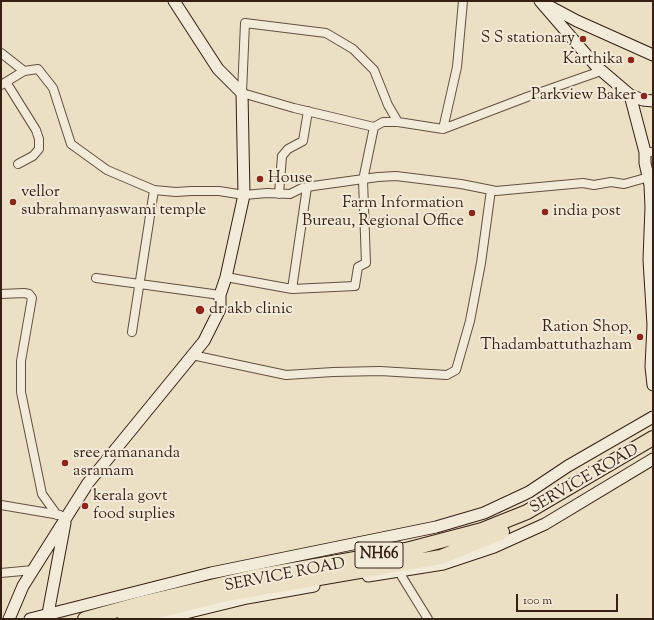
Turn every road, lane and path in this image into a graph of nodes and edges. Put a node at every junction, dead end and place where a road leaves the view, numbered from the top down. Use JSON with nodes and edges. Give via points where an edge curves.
{"nodes":[{"id":1,"x":174,"y":1,"type":"edge"},
{"id":2,"x":463,"y":1,"type":"edge"},
{"id":3,"x":540,"y":1,"type":"edge"},
{"id":4,"x":1,"y":52,"type":"edge"},
{"id":5,"x":653,"y":55,"type":"edge"},
{"id":6,"x":24,"y":71,"type":"junction"},
{"id":7,"x":601,"y":71,"type":"junction"},
{"id":8,"x":4,"y":84,"type":"edge"},
{"id":9,"x":242,"y":93,"type":"junction"},
{"id":10,"x":630,"y":95,"type":"junction"},
{"id":11,"x":653,"y":101,"type":"edge"},
{"id":12,"x":308,"y":111,"type":"junction"},
{"id":13,"x":398,"y":122,"type":"junction"},
{"id":14,"x":374,"y":127,"type":"junction"},
{"id":15,"x":443,"y":129,"type":"junction"},
{"id":16,"x":649,"y":152,"type":"edge"},
{"id":17,"x":18,"y":164,"type":"dead end"},
{"id":18,"x":649,"y":177,"type":"junction"},
{"id":19,"x":363,"y":180,"type":"junction"},
{"id":20,"x":307,"y":187,"type":"junction"},
{"id":21,"x":154,"y":190,"type":"junction"},
{"id":22,"x":491,"y":190,"type":"junction"},
{"id":23,"x":278,"y":194,"type":"junction"},
{"id":24,"x":244,"y":195,"type":"junction"},
{"id":25,"x":652,"y":201,"type":"edge"},
{"id":26,"x":652,"y":226,"type":"edge"},
{"id":27,"x":226,"y":277,"type":"junction"},
{"id":28,"x":96,"y":278,"type":"dead end"},
{"id":29,"x":140,"y":284,"type":"junction"},
{"id":30,"x":292,"y":289,"type":"junction"},
{"id":31,"x":652,"y":293,"type":"edge"},
{"id":32,"x":1,"y":294,"type":"edge"},
{"id":33,"x":220,"y":295,"type":"junction"},
{"id":34,"x":132,"y":332,"type":"dead end"},
{"id":35,"x":192,"y":355,"type":"junction"},
{"id":36,"x":653,"y":385,"type":"edge"},
{"id":37,"x":653,"y":417,"type":"edge"},
{"id":38,"x":653,"y":438,"type":"edge"},
{"id":39,"x":653,"y":449,"type":"edge"},
{"id":40,"x":653,"y":459,"type":"edge"},
{"id":41,"x":1,"y":505,"type":"edge"},
{"id":42,"x":62,"y":516,"type":"junction"},
{"id":43,"x":33,"y":570,"type":"junction"},
{"id":44,"x":399,"y":572,"type":"junction"},
{"id":45,"x":1,"y":573,"type":"edge"},
{"id":46,"x":48,"y":616,"type":"edge"},
{"id":47,"x":9,"y":619,"type":"edge"},
{"id":48,"x":30,"y":619,"type":"edge"},
{"id":49,"x":85,"y":619,"type":"edge"},
{"id":50,"x":125,"y":619,"type":"edge"},
{"id":51,"x":161,"y":619,"type":"edge"},
{"id":52,"x":428,"y":619,"type":"edge"}],
"edges":[{"from":1,"to":9,"type":"street","via":[[218,69]]},
{"from":2,"to":15,"type":"street","via":[[457,67]]},
{"from":3,"to":5,"type":"street","via":[[577,21]]},
{"from":3,"to":7,"type":"street"},
{"from":4,"to":6,"type":"street"},
{"from":6,"to":8,"type":"street"},
{"from":6,"to":21,"type":"street","via":[[38,69],[53,88],[71,144],[107,170]]},
{"from":7,"to":10,"type":"street"},
{"from":7,"to":15,"type":"street"},
{"from":8,"to":17,"type":"street","via":[[36,130],[39,139],[39,149],[33,156]]},
{"from":9,"to":12,"type":"street"},
{"from":9,"to":13,"type":"street","via":[[245,23],[326,33],[353,48],[374,70]]},
{"from":9,"to":24,"type":"street"},
{"from":10,"to":11,"type":"street"},
{"from":10,"to":16,"type":"street"},
{"from":12,"to":14,"type":"street"},
{"from":12,"to":23,"type":"street","via":[[303,141],[288,149],[282,156]]},
{"from":13,"to":14,"type":"street","via":[[383,122]]},
{"from":13,"to":15,"type":"street"},
{"from":14,"to":19,"type":"street"},
{"from":16,"to":18,"type":"street","via":[[645,163]]},
{"from":18,"to":22,"type":"street","via":[[624,184],[583,183]]},
{"from":18,"to":25,"type":"street"},
{"from":19,"to":20,"type":"street"},
{"from":19,"to":22,"type":"street","via":[[396,176]]},
{"from":19,"to":30,"type":"street","via":[[366,264],[358,267],[355,286]]},
{"from":20,"to":23,"type":"street","via":[[290,194]]},
{"from":20,"to":30,"type":"street"},
{"from":21,"to":24,"type":"street","via":[[219,191]]},
{"from":21,"to":29,"type":"street"},
{"from":22,"to":35,"type":"street","via":[[470,321],[456,370],[447,374],[372,371],[286,375]]},
{"from":23,"to":24,"type":"street"},
{"from":24,"to":27,"type":"street"},
{"from":25,"to":26,"type":"street"},
{"from":26,"to":31,"type":"street","via":[[649,260]]},
{"from":27,"to":30,"type":"street"},
{"from":27,"to":33,"type":"street"},
{"from":28,"to":29,"type":"street"},
{"from":29,"to":33,"type":"street"},
{"from":29,"to":34,"type":"street"},
{"from":31,"to":36,"type":"street"},
{"from":32,"to":42,"type":"street","via":[[24,293],[32,298],[21,361],[21,392],[42,494]]},
{"from":33,"to":35,"type":"street","via":[[220,309],[204,341]]},
{"from":35,"to":42,"type":"street"},
{"from":37,"to":46,"type":"street","via":[[568,466],[529,492],[484,512],[436,527],[211,573]]},
{"from":38,"to":49,"type":"highway","number":"NH66","via":[[527,512],[482,530],[423,546],[253,577]]},
{"from":39,"to":50,"type":"highway","number":"NH66","via":[[527,522],[440,557],[226,594]]},
{"from":40,"to":44,"type":"street","name":"SERVICE ROAD","via":[[545,524],[494,547],[443,564]]},
{"from":41,"to":42,"type":"street"},
{"from":42,"to":43,"type":"street"},
{"from":42,"to":46,"type":"street"},
{"from":43,"to":45,"type":"street"},
{"from":43,"to":47,"type":"street"},
{"from":44,"to":51,"type":"street","name":"SERVICE ROAD","via":[[247,598]]},
{"from":44,"to":52,"type":"street"},
{"from":46,"to":48,"type":"street"}]}
